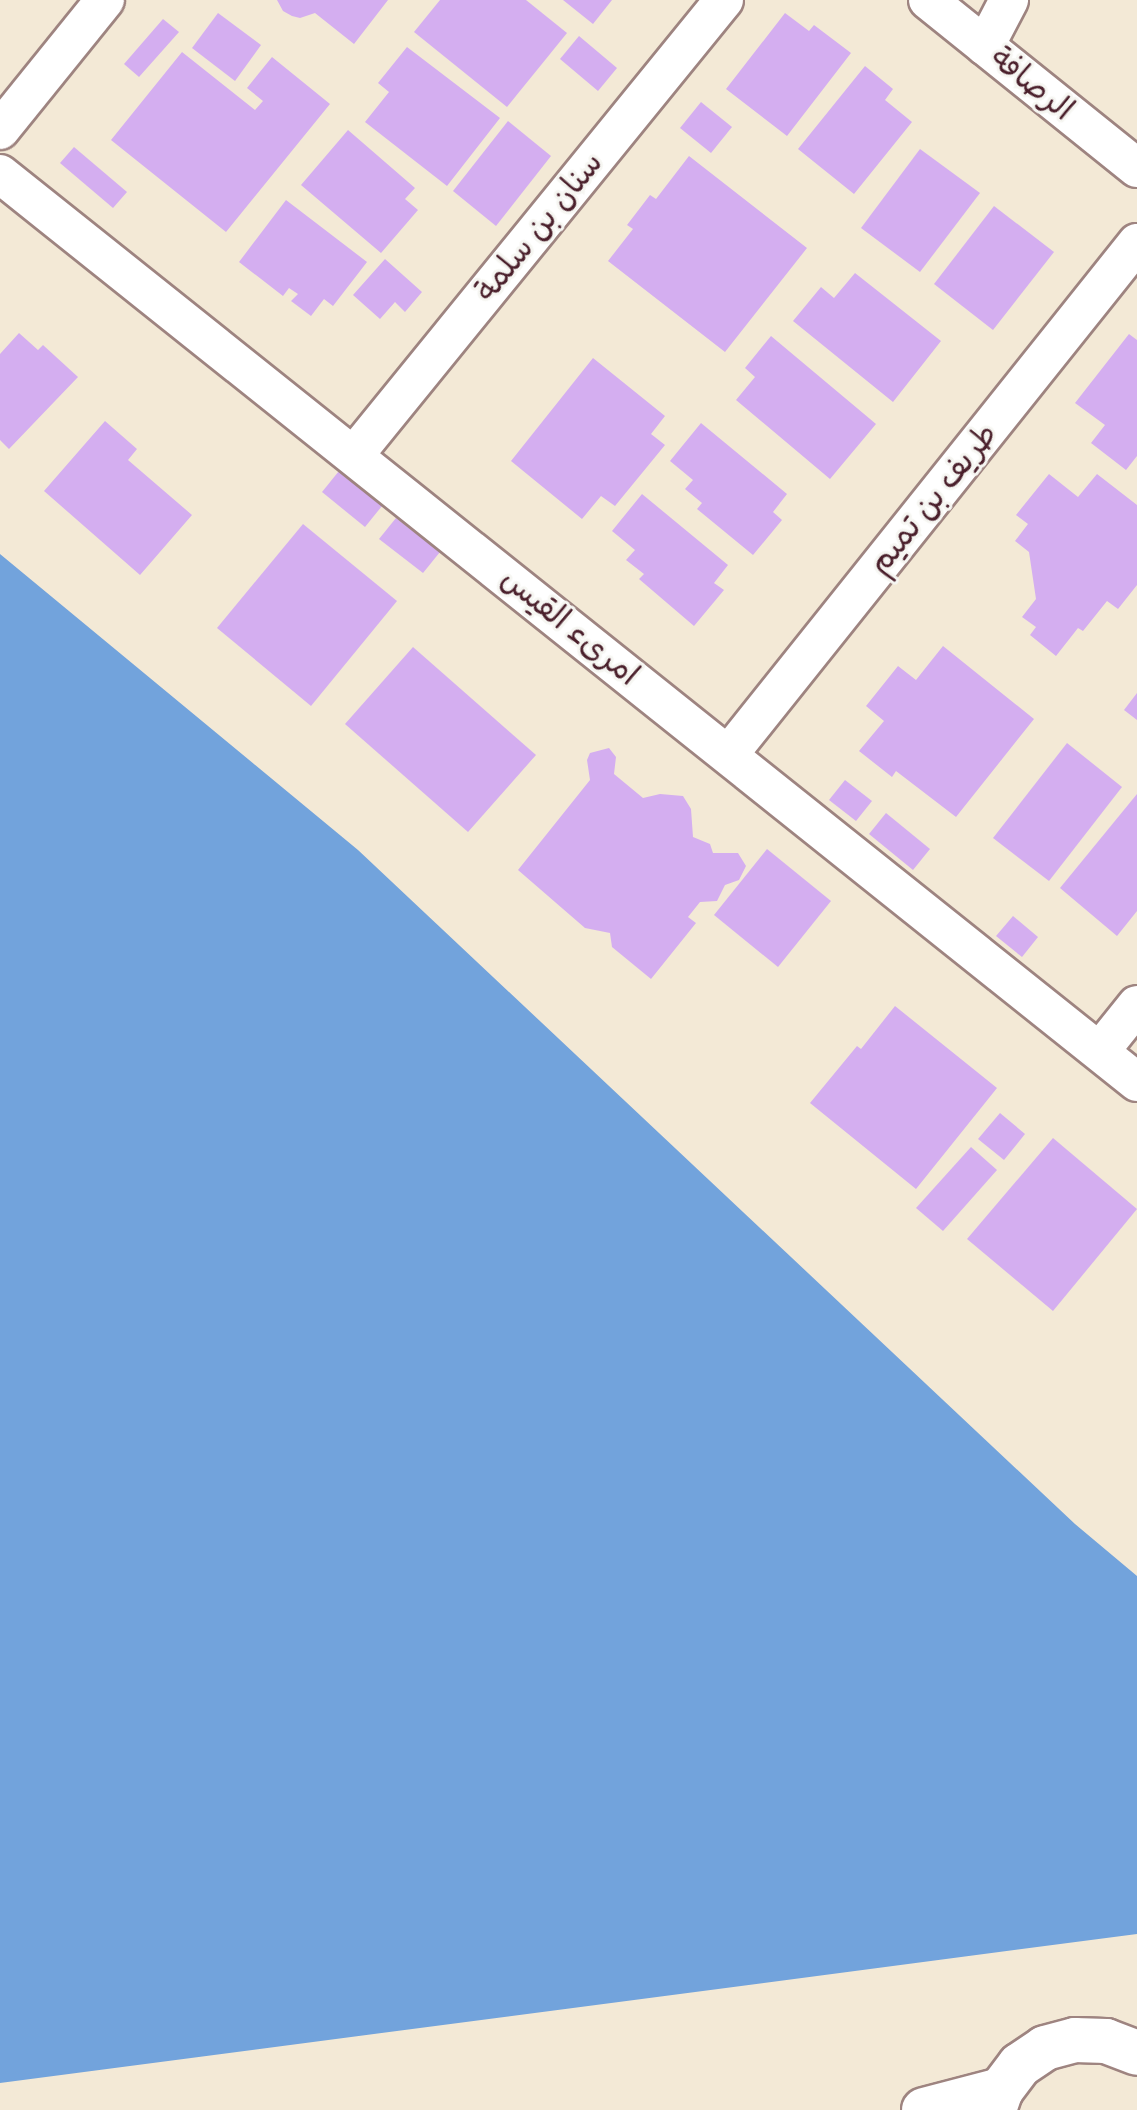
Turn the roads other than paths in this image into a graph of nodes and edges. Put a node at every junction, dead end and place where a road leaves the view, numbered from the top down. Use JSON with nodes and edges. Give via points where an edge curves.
{"nodes":[{"id":1,"x":105,"y":0,"type":"edge"},
{"id":2,"x":724,"y":0,"type":"edge"},
{"id":3,"x":928,"y":0,"type":"edge"},
{"id":4,"x":1009,"y":0,"type":"edge"},
{"id":5,"x":985,"y":46,"type":"junction"},
{"id":6,"x":0,"y":130,"type":"edge"},
{"id":7,"x":1137,"y":168,"type":"edge"},
{"id":8,"x":0,"y":174,"type":"edge"},
{"id":9,"x":1137,"y":243,"type":"edge"},
{"id":10,"x":355,"y":454,"type":"junction"},
{"id":11,"x":729,"y":754,"type":"junction"},
{"id":12,"x":1137,"y":1005,"type":"edge"},
{"id":13,"x":1100,"y":1051,"type":"junction"},
{"id":14,"x":1137,"y":1082,"type":"edge"},
{"id":15,"x":1137,"y":2053,"type":"edge"},
{"id":16,"x":997,"y":2100,"type":"edge"},
{"id":17,"x":924,"y":2110,"type":"edge"}],
"edges":[{"from":1,"to":6,"type":"street"},
{"from":2,"to":10,"type":"street","name":"سنان بن سلمة"},
{"from":3,"to":5,"type":"street","name":"الرصافة"},
{"from":4,"to":5,"type":"street"},
{"from":5,"to":7,"type":"street","name":"الرصافة"},
{"from":8,"to":10,"type":"street","name":"امرىء القيس"},
{"from":9,"to":11,"type":"street","name":"طريف بن تميم"},
{"from":10,"to":11,"type":"street","name":"امرىء القيس"},
{"from":11,"to":13,"type":"street","name":"امرىء القيس"},
{"from":12,"to":13,"type":"street"},
{"from":13,"to":14,"type":"street","name":"امرىء القيس"},
{"from":15,"to":16,"type":"street","via":[[1106,2041],[1075,2040],[1045,2048],[1020,2065]]},
{"from":16,"to":17,"type":"street"}]}
